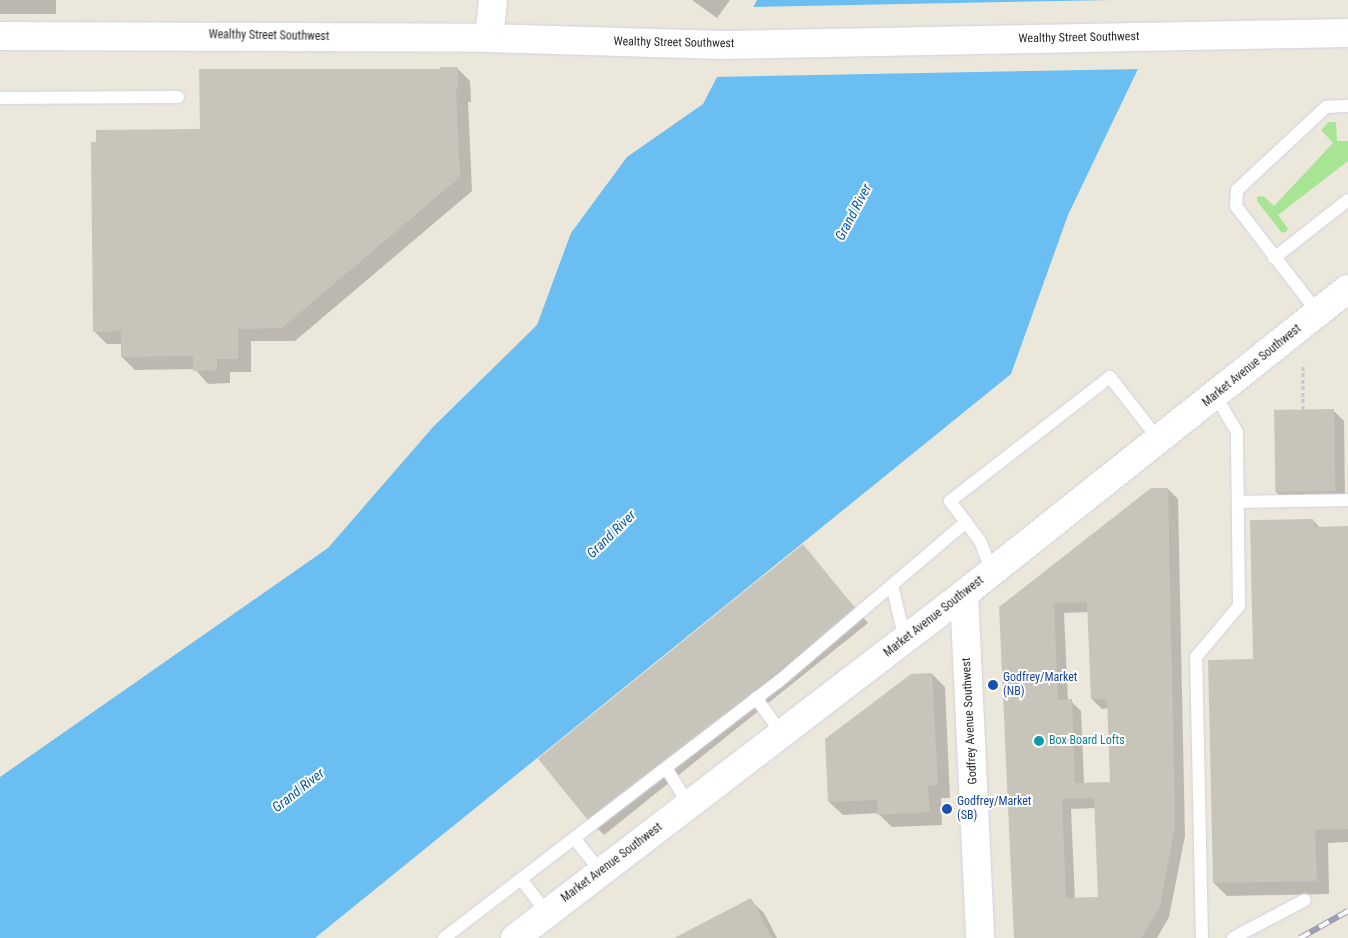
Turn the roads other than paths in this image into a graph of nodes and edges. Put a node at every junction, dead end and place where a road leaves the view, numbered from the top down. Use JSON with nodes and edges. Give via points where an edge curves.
{"nodes":[{"id":1,"x":493,"y":0,"type":"edge"},
{"id":2,"x":1348,"y":33,"type":"edge"},
{"id":3,"x":0,"y":36,"type":"edge"},
{"id":4,"x":489,"y":38,"type":"junction"},
{"id":5,"x":178,"y":97,"type":"dead end"},
{"id":6,"x":0,"y":98,"type":"edge"},
{"id":7,"x":1348,"y":106,"type":"edge"},
{"id":8,"x":1348,"y":200,"type":"edge"},
{"id":9,"x":1274,"y":258,"type":"junction"},
{"id":10,"x":1348,"y":289,"type":"edge"},
{"id":11,"x":1318,"y":313,"type":"junction"},
{"id":12,"x":1216,"y":395,"type":"junction"},
{"id":13,"x":1159,"y":440,"type":"junction"},
{"id":14,"x":1348,"y":500,"type":"edge"},
{"id":15,"x":1238,"y":502,"type":"junction"},
{"id":16,"x":966,"y":522,"type":"junction"},
{"id":17,"x":992,"y":572,"type":"junction"},
{"id":18,"x":892,"y":585,"type":"junction"},
{"id":19,"x":964,"y":594,"type":"junction"},
{"id":20,"x":905,"y":640,"type":"junction"},
{"id":21,"x":756,"y":698,"type":"junction"},
{"id":22,"x":782,"y":734,"type":"junction"},
{"id":23,"x":666,"y":768,"type":"junction"},
{"id":24,"x":689,"y":805,"type":"junction"},
{"id":25,"x":574,"y":838,"type":"junction"},
{"id":26,"x":600,"y":872,"type":"junction"},
{"id":27,"x":521,"y":879,"type":"junction"},
{"id":28,"x":1305,"y":900,"type":"dead end"},
{"id":29,"x":547,"y":913,"type":"junction"},
{"id":30,"x":444,"y":938,"type":"edge"},
{"id":31,"x":515,"y":938,"type":"edge"},
{"id":32,"x":980,"y":938,"type":"edge"},
{"id":33,"x":1202,"y":938,"type":"edge"},
{"id":34,"x":1233,"y":938,"type":"edge"}],
"edges":[{"from":1,"to":4,"type":"main road"},
{"from":2,"to":4,"type":"main road","name":"Wealthy Street Southwest","via":[[723,45]]},
{"from":3,"to":4,"type":"main road","name":"Wealthy Street Southwest"},
{"from":5,"to":6,"type":"lane"},
{"from":7,"to":9,"type":"lane","via":[[1326,107],[1237,190],[1236,206]]},
{"from":8,"to":9,"type":"lane"},
{"from":9,"to":11,"type":"lane"},
{"from":10,"to":11,"type":"main road","name":"Market Avenue Southwest"},
{"from":11,"to":12,"type":"main road","name":"Market Avenue Southwest"},
{"from":12,"to":13,"type":"main road","name":"Market Avenue Southwest"},
{"from":12,"to":15,"type":"lane","via":[[1237,432]]},
{"from":13,"to":16,"type":"lane","via":[[1110,377],[950,501]]},
{"from":13,"to":17,"type":"main road","name":"Market Avenue Southwest"},
{"from":14,"to":15,"type":"lane"},
{"from":15,"to":33,"type":"lane","via":[[1239,606],[1196,657]]},
{"from":16,"to":17,"type":"lane","via":[[980,541]]},
{"from":16,"to":18,"type":"lane"},
{"from":17,"to":19,"type":"main road","name":"Market Avenue Southwest"},
{"from":18,"to":20,"type":"lane"},
{"from":18,"to":21,"type":"lane"},
{"from":19,"to":20,"type":"main road","name":"Market Avenue Southwest"},
{"from":19,"to":32,"type":"main road","name":"Godfrey Avenue Southwest"},
{"from":20,"to":22,"type":"main road","name":"Market Avenue Southwest"},
{"from":21,"to":22,"type":"lane"},
{"from":21,"to":23,"type":"lane"},
{"from":22,"to":24,"type":"main road","name":"Market Avenue Southwest"},
{"from":23,"to":24,"type":"lane"},
{"from":23,"to":25,"type":"lane"},
{"from":24,"to":26,"type":"main road","name":"Market Avenue Southwest"},
{"from":25,"to":26,"type":"lane"},
{"from":25,"to":27,"type":"lane"},
{"from":26,"to":29,"type":"main road","name":"Market Avenue Southwest"},
{"from":27,"to":29,"type":"lane"},
{"from":27,"to":30,"type":"lane"},
{"from":28,"to":34,"type":"lane"},
{"from":29,"to":31,"type":"main road","name":"Market Avenue Southwest"}]}
